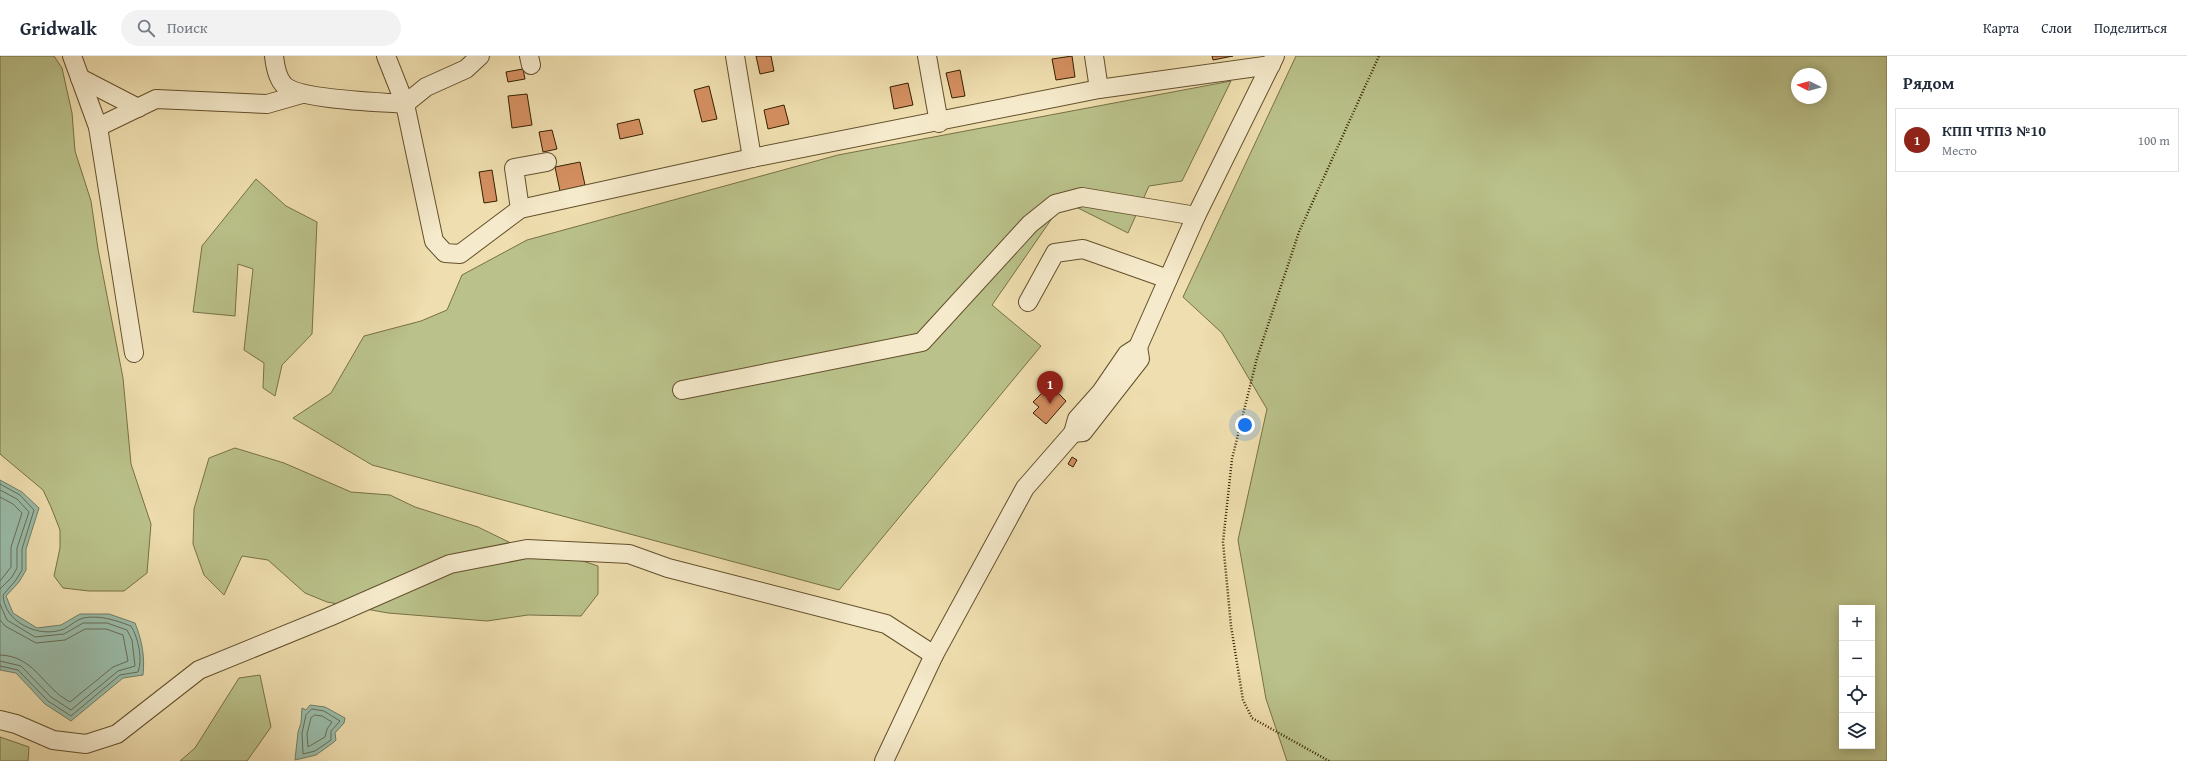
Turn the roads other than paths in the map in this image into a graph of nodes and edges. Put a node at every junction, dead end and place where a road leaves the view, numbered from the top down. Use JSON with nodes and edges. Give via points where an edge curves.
{"nodes":[{"id":1,"x":72,"y":56,"type":"edge"},
{"id":2,"x":274,"y":56,"type":"edge"},
{"id":3,"x":386,"y":56,"type":"edge"},
{"id":4,"x":480,"y":56,"type":"edge"},
{"id":5,"x":735,"y":56,"type":"edge"},
{"id":6,"x":927,"y":56,"type":"edge"},
{"id":7,"x":1094,"y":56,"type":"edge"},
{"id":8,"x":1273,"y":60,"type":"edge"},
{"id":9,"x":80,"y":78,"type":"junction"},
{"id":10,"x":1099,"y":89,"type":"junction"},
{"id":11,"x":302,"y":94,"type":"junction"},
{"id":12,"x":405,"y":104,"type":"junction"},
{"id":13,"x":138,"y":108,"type":"junction"},
{"id":14,"x":939,"y":123,"type":"junction"},
{"id":15,"x":98,"y":127,"type":"junction"},
{"id":16,"x":752,"y":158,"type":"junction"},
{"id":17,"x":548,"y":162,"type":"dead end"},
{"id":18,"x":520,"y":209,"type":"junction"},
{"id":19,"x":1196,"y":216,"type":"junction"},
{"id":20,"x":1168,"y":279,"type":"junction"},
{"id":21,"x":1028,"y":302,"type":"dead end"},
{"id":22,"x":134,"y":353,"type":"dead end"},
{"id":23,"x":682,"y":390,"type":"dead end"},
{"id":24,"x":934,"y":655,"type":"junction"},
{"id":25,"x":0,"y":720,"type":"edge"},
{"id":26,"x":884,"y":761,"type":"edge"}],
"edges":[{"from":1,"to":9,"type":"street"},
{"from":2,"to":11,"type":"street","via":[[275,67],[284,85]]},
{"from":3,"to":12,"type":"street"},
{"from":4,"to":12,"type":"street","via":[[466,69],[426,87]]},
{"from":5,"to":16,"type":"street"},
{"from":6,"to":14,"type":"street"},
{"from":7,"to":10,"type":"street"},
{"from":8,"to":10,"type":"street"},
{"from":8,"to":19,"type":"street"},
{"from":9,"to":13,"type":"street"},
{"from":9,"to":15,"type":"street"},
{"from":10,"to":14,"type":"street"},
{"from":11,"to":12,"type":"street"},
{"from":11,"to":13,"type":"street","via":[[267,104],[156,99]]},
{"from":12,"to":18,"type":"street","via":[[434,241],[445,253],[460,254]]},
{"from":13,"to":15,"type":"street"},
{"from":14,"to":16,"type":"street"},
{"from":15,"to":22,"type":"street"},
{"from":16,"to":18,"type":"street"},
{"from":17,"to":18,"type":"street","via":[[514,168]]},
{"from":19,"to":20,"type":"street"},
{"from":19,"to":23,"type":"street","via":[[1082,197],[1054,204],[1030,224],[922,342]]},
{"from":20,"to":21,"type":"street","via":[[1083,249],[1055,253]]},
{"from":20,"to":24,"type":"street","via":[[1138,347],[1140,359],[1105,396],[1077,419],[1073,433],[1025,488]]},
{"from":24,"to":25,"type":"street","via":[[886,624],[668,568],[629,554],[527,550],[450,564],[200,670],[117,734],[86,744],[53,740]]},
{"from":24,"to":26,"type":"street"}]}
